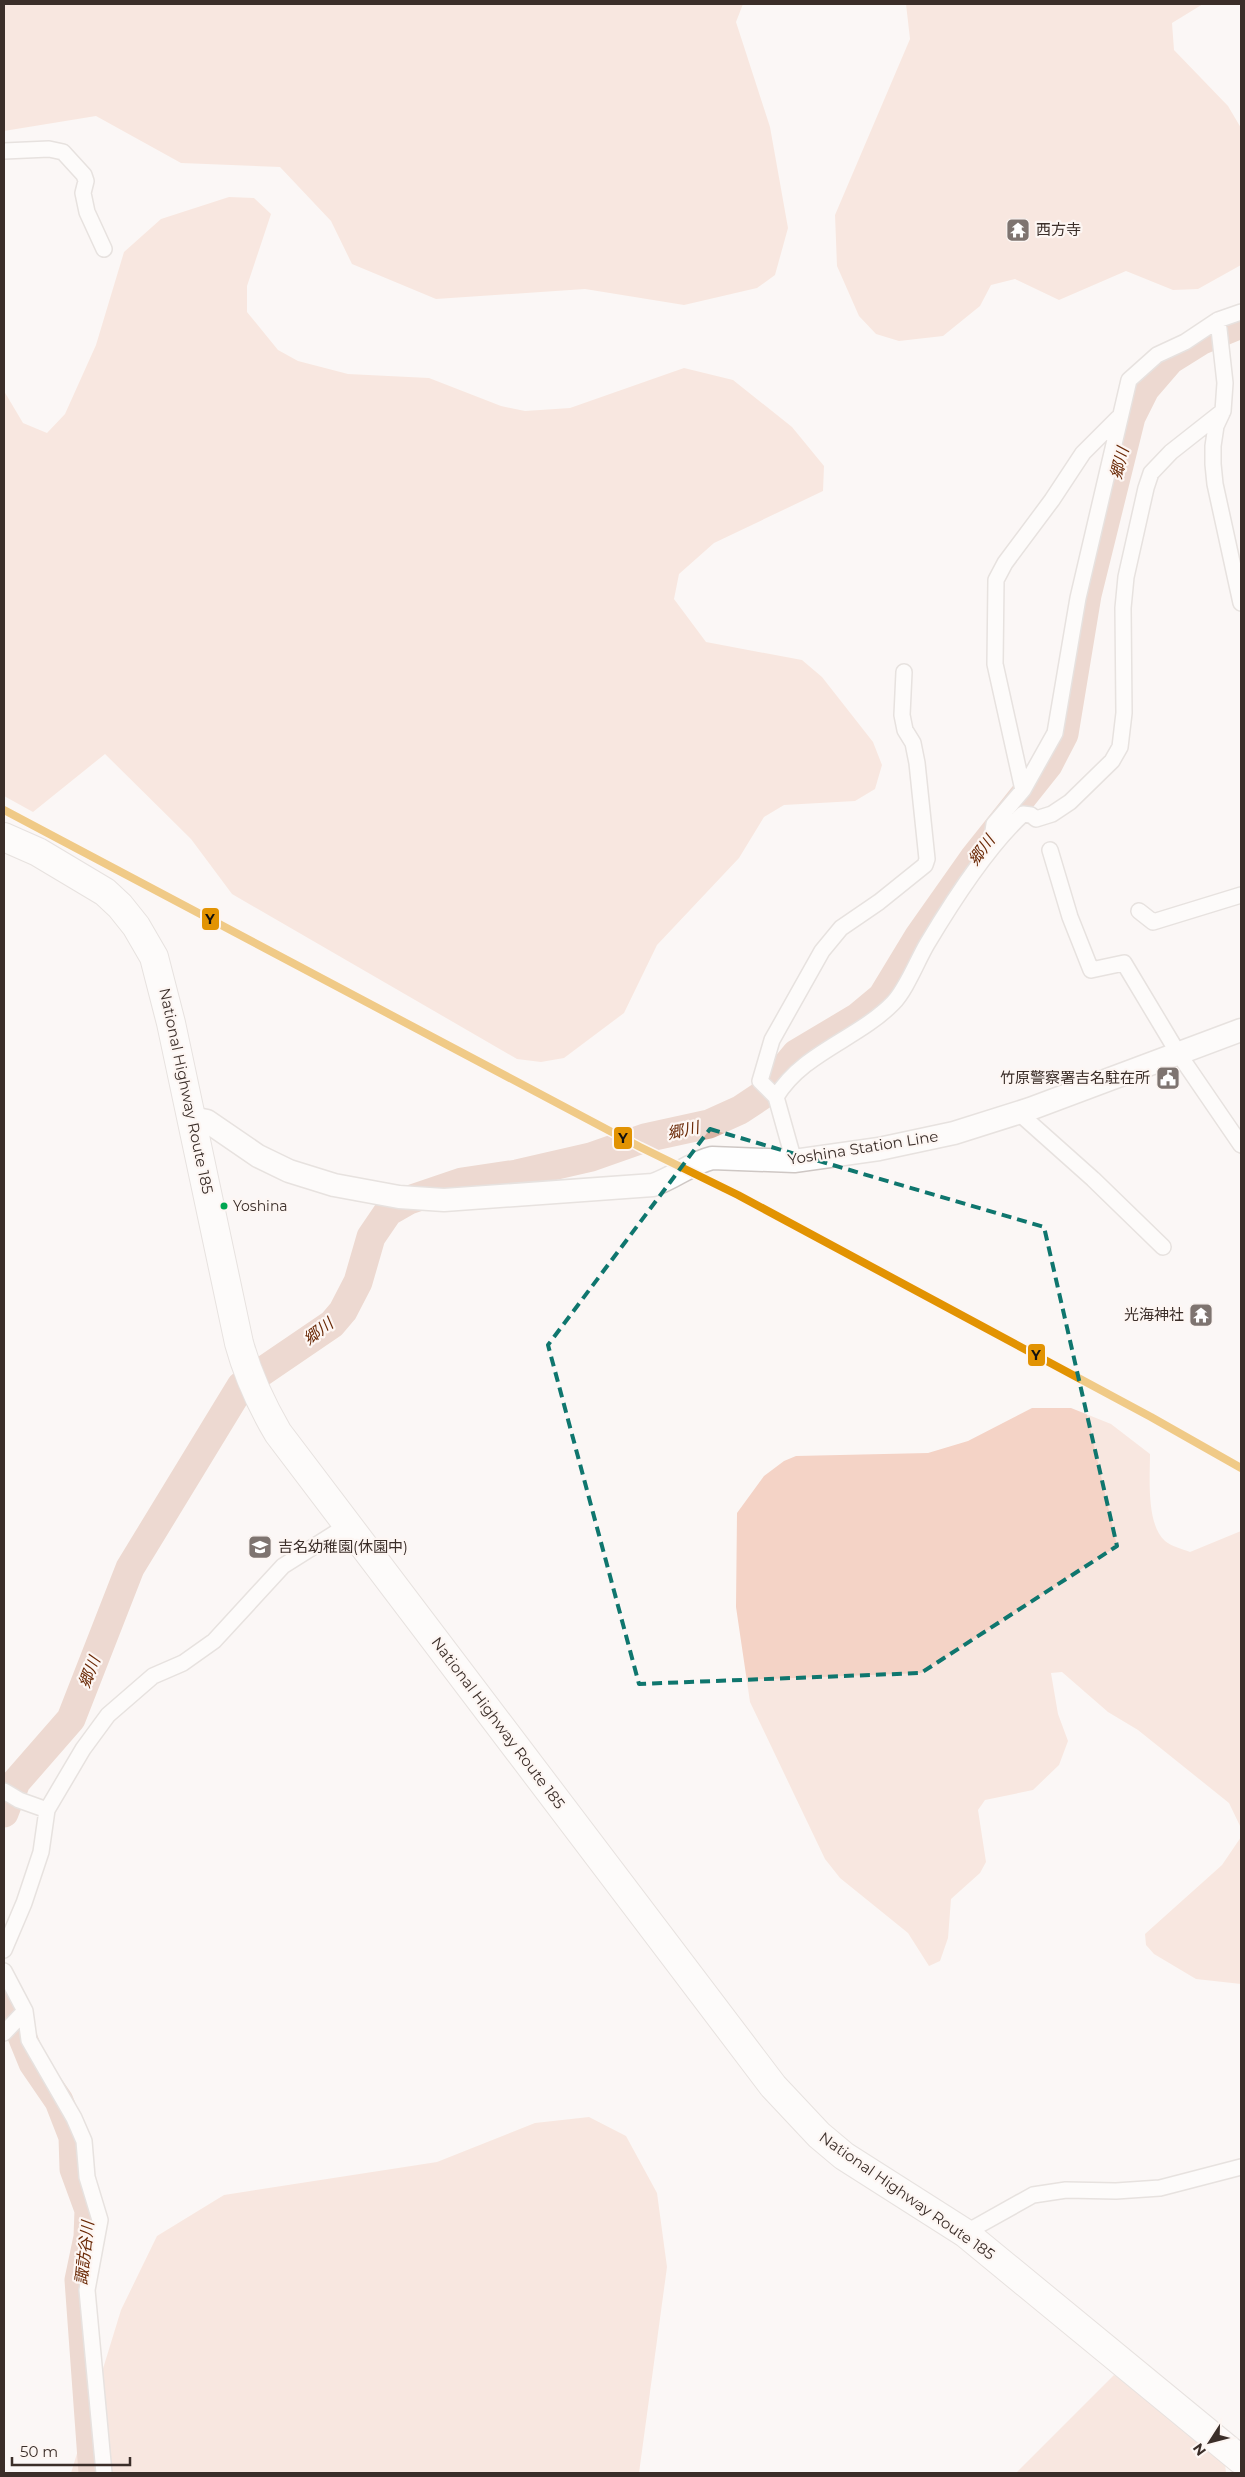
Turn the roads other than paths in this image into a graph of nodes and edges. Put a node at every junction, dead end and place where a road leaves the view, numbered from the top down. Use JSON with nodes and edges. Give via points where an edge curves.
{"nodes":[{"id":1,"x":4,"y":151,"type":"edge"},
{"id":2,"x":104,"y":249,"type":"dead end"},
{"id":3,"x":1241,"y":312,"type":"edge"},
{"id":4,"x":1218,"y":322,"type":"junction"},
{"id":5,"x":1223,"y":411,"type":"junction"},
{"id":6,"x":1118,"y":418,"type":"junction"},
{"id":7,"x":1241,"y":603,"type":"edge"},
{"id":8,"x":904,"y":672,"type":"dead end"},
{"id":9,"x":1023,"y":790,"type":"junction"},
{"id":10,"x":4,"y":837,"type":"edge"},
{"id":11,"x":991,"y":846,"type":"junction"},
{"id":12,"x":1050,"y":850,"type":"dead end"},
{"id":13,"x":1241,"y":895,"type":"edge"},
{"id":14,"x":1139,"y":912,"type":"dead end"},
{"id":15,"x":1241,"y":1030,"type":"edge"},
{"id":16,"x":1178,"y":1053,"type":"junction"},
{"id":17,"x":771,"y":1092,"type":"junction"},
{"id":18,"x":1019,"y":1113,"type":"junction"},
{"id":19,"x":192,"y":1118,"type":"junction"},
{"id":20,"x":1241,"y":1145,"type":"edge"},
{"id":21,"x":794,"y":1161,"type":"junction"},
{"id":22,"x":1163,"y":1247,"type":"dead end"},
{"id":23,"x":348,"y":1525,"type":"junction"},
{"id":24,"x":4,"y":1791,"type":"edge"},
{"id":25,"x":47,"y":1810,"type":"junction"},
{"id":26,"x":4,"y":1950,"type":"edge"},
{"id":27,"x":4,"y":1971,"type":"edge"},
{"id":28,"x":15,"y":2022,"type":"edge"},
{"id":29,"x":1241,"y":2167,"type":"edge"},
{"id":30,"x":965,"y":2233,"type":"junction"},
{"id":31,"x":1241,"y":2460,"type":"edge"},
{"id":32,"x":104,"y":2473,"type":"edge"}],
"edges":[{"from":1,"to":2,"type":"street","via":[[49,149],[63,152],[84,175],[87,212]]},
{"from":3,"to":4,"type":"street"},
{"from":4,"to":5,"type":"street","via":[[1225,383]]},
{"from":4,"to":6,"type":"street","via":[[1157,355],[1128,380]]},
{"from":5,"to":7,"type":"street","via":[[1216,426],[1213,464]]},
{"from":5,"to":11,"type":"street","via":[[1172,452],[1151,473],[1146,488],[1126,577],[1123,608],[1124,713],[1120,747],[1112,761],[1070,802],[1052,814],[1036,819],[1023,814]]},
{"from":6,"to":9,"type":"street","via":[[1078,598],[1056,734]]},
{"from":6,"to":9,"type":"street","via":[[1082,453],[996,580],[995,664]]},
{"from":8,"to":17,"type":"street","via":[[902,715],[917,763],[927,859],[925,866],[841,928],[822,951],[772,1040],[760,1081]]},
{"from":9,"to":11,"type":"street","via":[[994,824]]},
{"from":10,"to":19,"type":"highway","name":"National Highway Route 185","via":[[38,852],[104,892],[120,906],[140,932],[154,957],[162,981]]},
{"from":11,"to":17,"type":"street","via":[[927,943],[895,1002],[799,1069],[781,1088]]},
{"from":12,"to":16,"type":"street","via":[[1070,917],[1091,970],[1124,963]]},
{"from":13,"to":14,"type":"street","via":[[1153,922]]},
{"from":15,"to":16,"type":"main road","name":"Yoshina Station Line"},
{"from":16,"to":18,"type":"main road","name":"Yoshina Station Line"},
{"from":16,"to":20,"type":"street"},
{"from":17,"to":21,"type":"street"},
{"from":18,"to":21,"type":"main road","name":"Yoshina Station Line","via":[[945,1135],[879,1149]]},
{"from":18,"to":22,"type":"street"},
{"from":19,"to":21,"type":"main road","name":"Yoshina Station Line","via":[[207,1121],[258,1156],[289,1171],[334,1185],[408,1198],[444,1200],[653,1185],[712,1158]]},
{"from":19,"to":23,"type":"highway","name":"National Highway Route 185","via":[[246,1367],[278,1433]]},
{"from":23,"to":25,"type":"street","via":[[283,1566],[214,1641],[183,1663],[147,1680],[108,1715],[83,1749]]},
{"from":23,"to":30,"type":"highway","name":"National Highway Route 185","via":[[773,2086],[819,2135],[844,2156]]},
{"from":24,"to":25,"type":"street"},
{"from":25,"to":26,"type":"street","via":[[41,1852]]},
{"from":27,"to":28,"type":"street"},
{"from":28,"to":32,"type":"street","via":[[30,2040],[84,2141],[88,2177],[100,2220],[87,2290]]},
{"from":29,"to":30,"type":"street","via":[[1160,2188],[1066,2190],[1033,2195]]},
{"from":30,"to":31,"type":"highway","name":"National Highway Route 185"}]}
